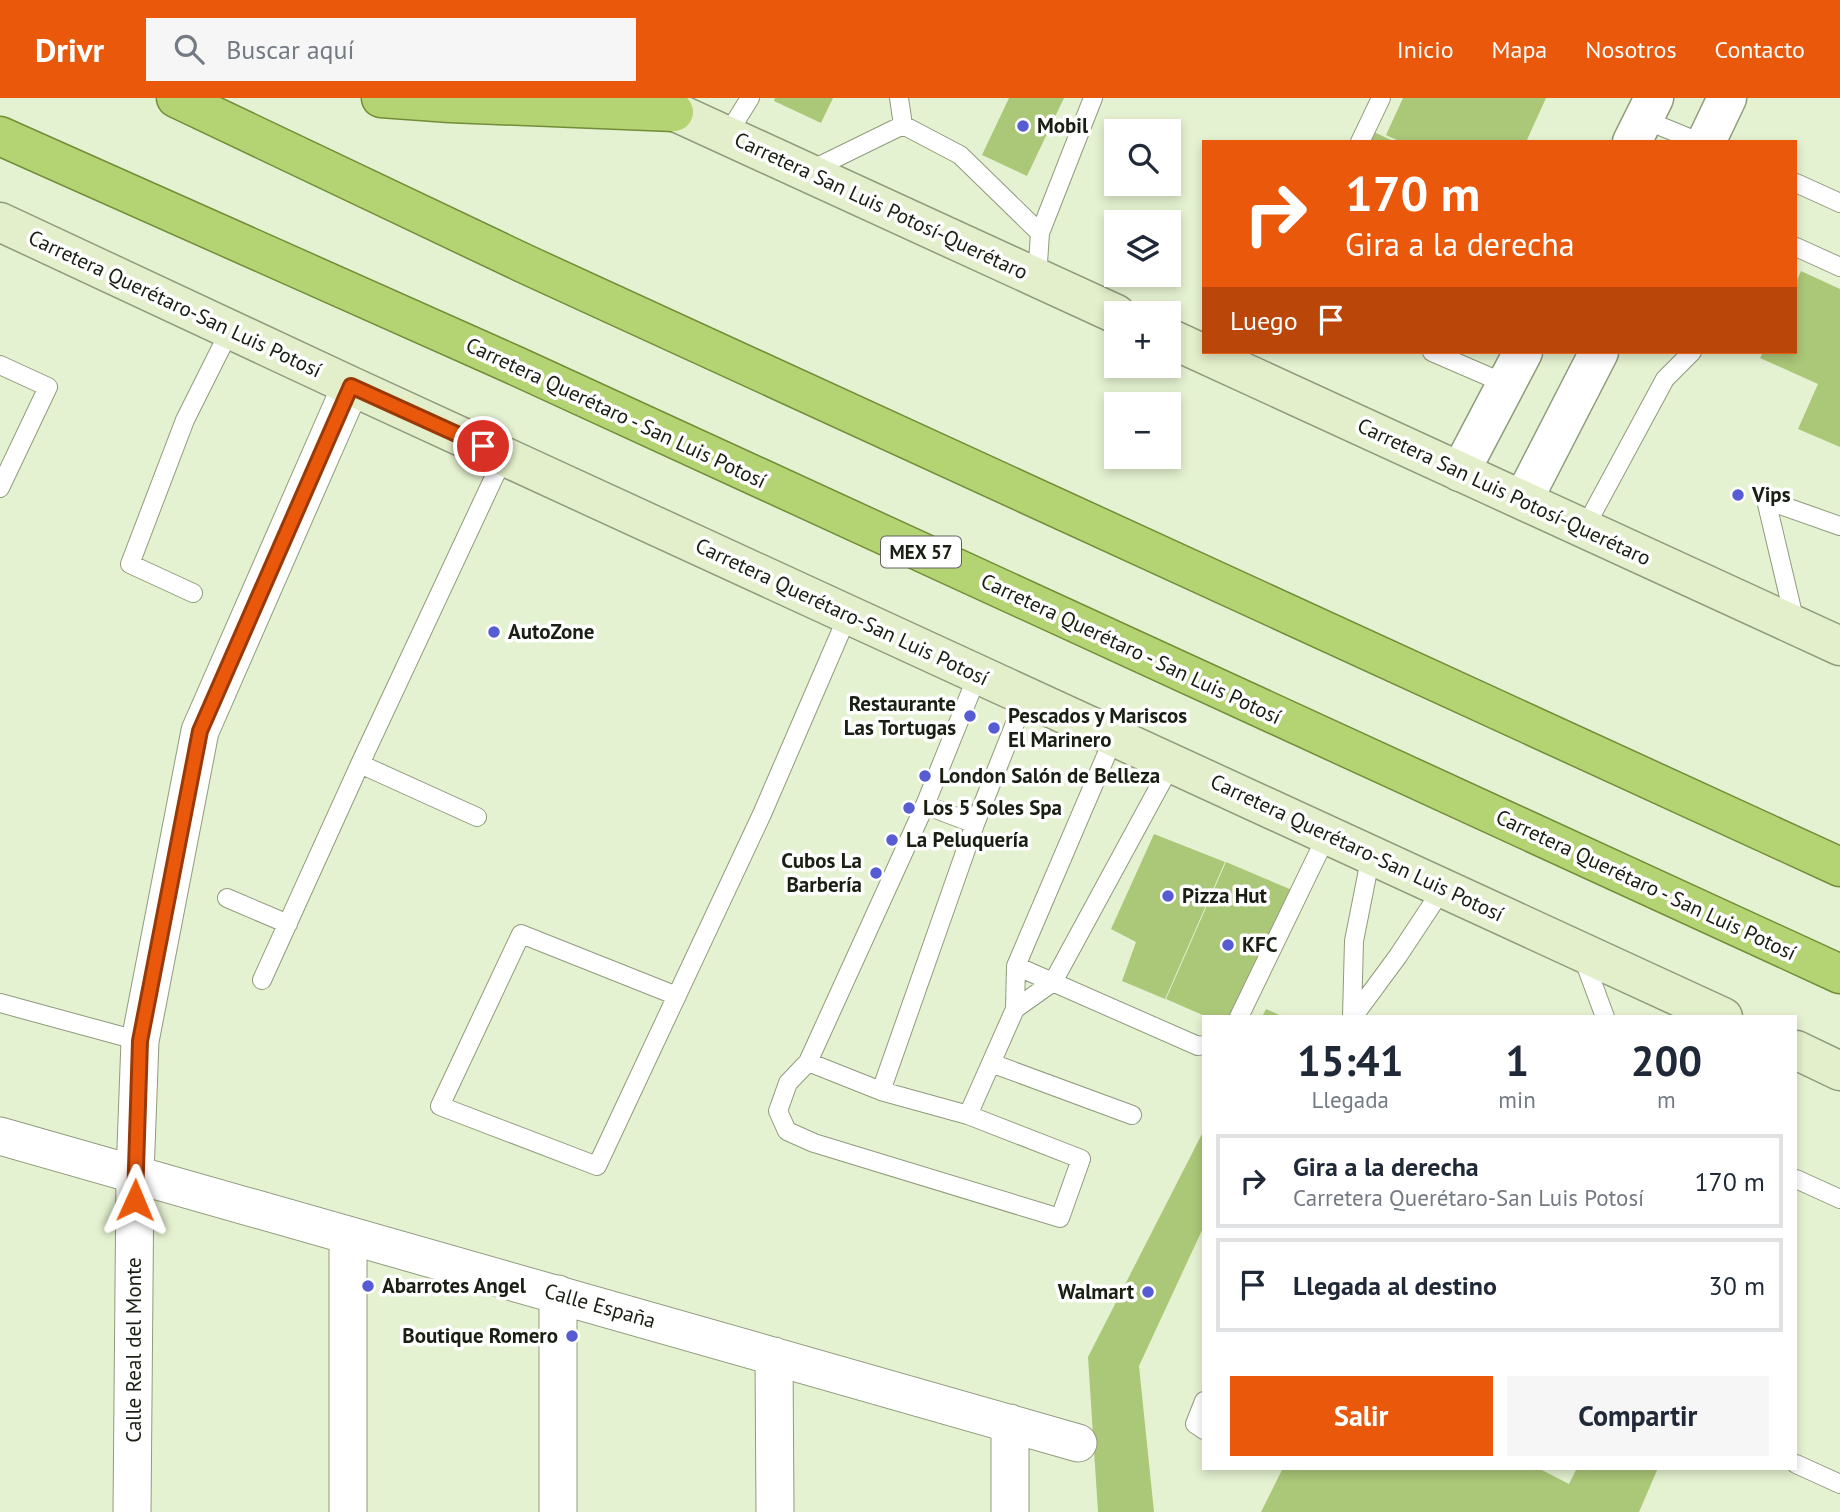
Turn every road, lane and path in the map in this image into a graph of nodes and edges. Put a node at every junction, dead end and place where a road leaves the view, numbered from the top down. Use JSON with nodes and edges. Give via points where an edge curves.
{"nodes":[{"id":1,"x":176,"y":98,"type":"edge"},
{"id":2,"x":381,"y":98,"type":"edge"},
{"id":3,"x":750,"y":98,"type":"edge"},
{"id":4,"x":899,"y":98,"type":"edge"},
{"id":5,"x":1093,"y":98,"type":"edge"},
{"id":6,"x":1381,"y":98,"type":"edge"},
{"id":7,"x":1727,"y":98,"type":"edge"},
{"id":8,"x":659,"y":105,"type":"edge"},
{"id":9,"x":1643,"y":120,"type":"edge"},
{"id":10,"x":903,"y":125,"type":"junction"},
{"id":11,"x":727,"y":135,"type":"junction"},
{"id":12,"x":0,"y":136,"type":"edge"},
{"id":13,"x":1361,"y":140,"type":"edge"},
{"id":14,"x":1694,"y":140,"type":"edge"},
{"id":15,"x":1707,"y":140,"type":"edge"},
{"id":16,"x":807,"y":172,"type":"junction"},
{"id":17,"x":1797,"y":183,"type":"edge"},
{"id":18,"x":1840,"y":203,"type":"edge"},
{"id":19,"x":0,"y":222,"type":"edge"},
{"id":20,"x":1040,"y":233,"type":"junction"},
{"id":21,"x":1797,"y":247,"type":"edge"},
{"id":22,"x":1840,"y":267,"type":"edge"},
{"id":23,"x":1037,"y":278,"type":"junction"},
{"id":24,"x":1104,"y":309,"type":"edge"},
{"id":25,"x":230,"y":330,"type":"junction"},
{"id":26,"x":1181,"y":342,"type":"edge"},
{"id":27,"x":1202,"y":350,"type":"edge"},
{"id":28,"x":1212,"y":354,"type":"edge"},
{"id":29,"x":1442,"y":354,"type":"edge"},
{"id":30,"x":1598,"y":354,"type":"edge"},
{"id":31,"x":1690,"y":354,"type":"edge"},
{"id":32,"x":0,"y":365,"type":"edge"},
{"id":33,"x":1514,"y":368,"type":"edge"},
{"id":34,"x":351,"y":386,"type":"junction"},
{"id":35,"x":504,"y":456,"type":"junction"},
{"id":36,"x":1460,"y":472,"type":"junction"},
{"id":37,"x":0,"y":488,"type":"edge"},
{"id":38,"x":1523,"y":500,"type":"junction"},
{"id":39,"x":1840,"y":526,"type":"edge"},
{"id":40,"x":1584,"y":528,"type":"junction"},
{"id":41,"x":192,"y":593,"type":"dead end"},
{"id":42,"x":848,"y":615,"type":"junction"},
{"id":43,"x":1796,"y":626,"type":"junction"},
{"id":44,"x":1840,"y":646,"type":"edge"},
{"id":45,"x":978,"y":674,"type":"junction"},
{"id":46,"x":1026,"y":696,"type":"junction"},
{"id":47,"x":1114,"y":737,"type":"junction"},
{"id":48,"x":1172,"y":763,"type":"junction"},
{"id":49,"x":360,"y":764,"type":"junction"},
{"id":50,"x":925,"y":805,"type":"junction"},
{"id":51,"x":477,"y":817,"type":"dead end"},
{"id":52,"x":975,"y":824,"type":"junction"},
{"id":53,"x":1327,"y":835,"type":"junction"},
{"id":54,"x":1371,"y":855,"type":"junction"},
{"id":55,"x":1840,"y":867,"type":"edge"},
{"id":56,"x":1443,"y":888,"type":"junction"},
{"id":57,"x":226,"y":898,"type":"dead end"},
{"id":58,"x":288,"y":925,"type":"junction"},
{"id":59,"x":1581,"y":951,"type":"junction"},
{"id":60,"x":1016,"y":966,"type":"junction"},
{"id":61,"x":1840,"y":974,"type":"edge"},
{"id":62,"x":262,"y":981,"type":"dead end"},
{"id":63,"x":1053,"y":982,"type":"junction"},
{"id":64,"x":677,"y":996,"type":"junction"},
{"id":65,"x":0,"y":1003,"type":"edge"},
{"id":66,"x":1015,"y":1009,"type":"junction"},
{"id":67,"x":1239,"y":1015,"type":"edge"},
{"id":68,"x":1352,"y":1015,"type":"edge"},
{"id":69,"x":1354,"y":1015,"type":"edge"},
{"id":70,"x":1604,"y":1015,"type":"edge"},
{"id":71,"x":1719,"y":1015,"type":"edge"},
{"id":72,"x":140,"y":1041,"type":"junction"},
{"id":73,"x":1202,"y":1045,"type":"edge"},
{"id":74,"x":1797,"y":1050,"type":"edge"},
{"id":75,"x":807,"y":1062,"type":"junction"},
{"id":76,"x":991,"y":1063,"type":"junction"},
{"id":77,"x":1840,"y":1070,"type":"edge"},
{"id":78,"x":881,"y":1091,"type":"junction"},
{"id":79,"x":968,"y":1115,"type":"junction"},
{"id":80,"x":1132,"y":1115,"type":"dead end"},
{"id":81,"x":0,"y":1136,"type":"edge"},
{"id":82,"x":135,"y":1174,"type":"junction"},
{"id":83,"x":1797,"y":1180,"type":"edge"},
{"id":84,"x":1840,"y":1199,"type":"edge"},
{"id":85,"x":348,"y":1235,"type":"junction"},
{"id":86,"x":558,"y":1294,"type":"junction"},
{"id":87,"x":774,"y":1356,"type":"junction"},
{"id":88,"x":1202,"y":1406,"type":"edge"},
{"id":89,"x":1010,"y":1423,"type":"junction"},
{"id":90,"x":1202,"y":1429,"type":"edge"},
{"id":91,"x":1079,"y":1443,"type":"dead end"},
{"id":92,"x":1797,"y":1464,"type":"edge"},
{"id":93,"x":1839,"y":1482,"type":"edge"},
{"id":94,"x":132,"y":1512,"type":"edge"},
{"id":95,"x":348,"y":1512,"type":"edge"},
{"id":96,"x":558,"y":1512,"type":"edge"},
{"id":97,"x":775,"y":1512,"type":"edge"},
{"id":98,"x":1010,"y":1512,"type":"edge"}],
"edges":[{"from":1,"to":55,"type":"highway","via":[[536,269]]},
{"from":2,"to":8,"type":"highway"},
{"from":3,"to":11,"type":"lane"},
{"from":4,"to":10,"type":"lane"},
{"from":5,"to":20,"type":"lane"},
{"from":6,"to":13,"type":"lane"},
{"from":7,"to":15,"type":"street"},
{"from":8,"to":11,"type":"main road","name":"Carretera San Luis Potosí-Querétaro"},
{"from":9,"to":14,"type":"lane"},
{"from":10,"to":16,"type":"lane"},
{"from":10,"to":20,"type":"lane","via":[[960,155]]},
{"from":11,"to":16,"type":"main road","name":"Carretera San Luis Potosí-Querétaro"},
{"from":12,"to":61,"type":"highway","name":"Carretera Querétaro - San Luis Potosí","number":"MEX 57","via":[[526,371]]},
{"from":16,"to":23,"type":"main road","name":"Carretera San Luis Potosí-Querétaro"},
{"from":17,"to":18,"type":"lane"},
{"from":19,"to":25,"type":"main road","name":"Carretera Querétaro-San Luis Potosí"},
{"from":20,"to":23,"type":"lane"},
{"from":21,"to":22,"type":"lane"},
{"from":23,"to":24,"type":"main road","name":"Carretera San Luis Potosí-Querétaro"},
{"from":25,"to":34,"type":"main road","name":"Carretera Querétaro-San Luis Potosí"},
{"from":25,"to":41,"type":"lane","via":[[185,420],[130,564]]},
{"from":26,"to":27,"type":"main road","name":"Carretera San Luis Potosí-Querétaro"},
{"from":28,"to":36,"type":"main road","name":"Carretera San Luis Potosí-Querétaro","via":[[1250,368]]},
{"from":29,"to":33,"type":"lane"},
{"from":30,"to":38,"type":"street"},
{"from":31,"to":40,"type":"lane","via":[[1665,379]]},
{"from":32,"to":37,"type":"lane","via":[[48,387]]},
{"from":33,"to":36,"type":"street"},
{"from":34,"to":35,"type":"main road","name":"Carretera Querétaro-San Luis Potosí"},
{"from":34,"to":72,"type":"street","name":"Calle Real del Monte","via":[[200,731]]},
{"from":35,"to":42,"type":"main road","name":"Carretera Querétaro-San Luis Potosí"},
{"from":35,"to":49,"type":"lane"},
{"from":36,"to":38,"type":"main road","name":"Carretera San Luis Potosí-Querétaro"},
{"from":38,"to":40,"type":"main road","name":"Carretera San Luis Potosí-Querétaro"},
{"from":39,"to":43,"type":"lane","via":[[1766,500]]},
{"from":40,"to":43,"type":"main road","name":"Carretera San Luis Potosí-Querétaro"},
{"from":42,"to":45,"type":"main road","name":"Carretera Querétaro-San Luis Potosí"},
{"from":42,"to":64,"type":"lane"},
{"from":43,"to":44,"type":"main road","name":"Carretera San Luis Potosí-Querétaro"},
{"from":45,"to":46,"type":"main road","name":"Carretera Querétaro-San Luis Potosí"},
{"from":45,"to":50,"type":"lane"},
{"from":46,"to":47,"type":"main road","name":"Carretera Querétaro-San Luis Potosí"},
{"from":46,"to":52,"type":"lane"},
{"from":47,"to":48,"type":"main road","name":"Carretera Querétaro-San Luis Potosí"},
{"from":47,"to":60,"type":"lane"},
{"from":48,"to":53,"type":"main road","name":"Carretera Querétaro-San Luis Potosí"},
{"from":48,"to":63,"type":"lane"},
{"from":49,"to":51,"type":"lane"},
{"from":49,"to":58,"type":"lane"},
{"from":50,"to":52,"type":"lane"},
{"from":50,"to":75,"type":"lane"},
{"from":52,"to":78,"type":"lane"},
{"from":53,"to":54,"type":"main road","name":"Carretera Querétaro-San Luis Potosí"},
{"from":53,"to":67,"type":"lane"},
{"from":54,"to":56,"type":"main road","name":"Carretera Querétaro-San Luis Potosí"},
{"from":54,"to":68,"type":"lane","via":[[1354,941]]},
{"from":56,"to":59,"type":"main road","name":"Carretera Querétaro-San Luis Potosí"},
{"from":56,"to":69,"type":"lane"},
{"from":57,"to":58,"type":"lane"},
{"from":58,"to":62,"type":"lane"},
{"from":59,"to":70,"type":"lane"},
{"from":59,"to":71,"type":"main road","name":"Carretera Querétaro-San Luis Potosí"},
{"from":60,"to":63,"type":"lane"},
{"from":60,"to":66,"type":"lane"},
{"from":63,"to":66,"type":"lane"},
{"from":63,"to":73,"type":"lane"},
{"from":64,"to":64,"type":"lane","via":[[597,1167],[440,1106],[521,934]]},
{"from":65,"to":72,"type":"lane"},
{"from":66,"to":76,"type":"lane"},
{"from":72,"to":82,"type":"street","name":"Calle Real del Monte"},
{"from":74,"to":77,"type":"main road"},
{"from":75,"to":78,"type":"lane"},
{"from":75,"to":79,"type":"lane","via":[[788,1083],[778,1111],[787,1131],[1060,1217],[1081,1159]]},
{"from":76,"to":79,"type":"lane"},
{"from":76,"to":80,"type":"lane"},
{"from":78,"to":79,"type":"lane"},
{"from":81,"to":82,"type":"street","name":"Calle España"},
{"from":82,"to":85,"type":"street","name":"Calle España"},
{"from":82,"to":94,"type":"street","name":"Calle Real del Monte"},
{"from":83,"to":84,"type":"lane"},
{"from":85,"to":86,"type":"street","name":"Calle España"},
{"from":85,"to":95,"type":"street"},
{"from":86,"to":87,"type":"street","name":"Calle España"},
{"from":86,"to":96,"type":"street"},
{"from":87,"to":89,"type":"street","name":"Calle España"},
{"from":87,"to":97,"type":"street"},
{"from":88,"to":90,"type":"lane","via":[[1195,1424]]},
{"from":89,"to":91,"type":"street","name":"Calle España"},
{"from":89,"to":98,"type":"street"},
{"from":92,"to":93,"type":"lane"}]}
